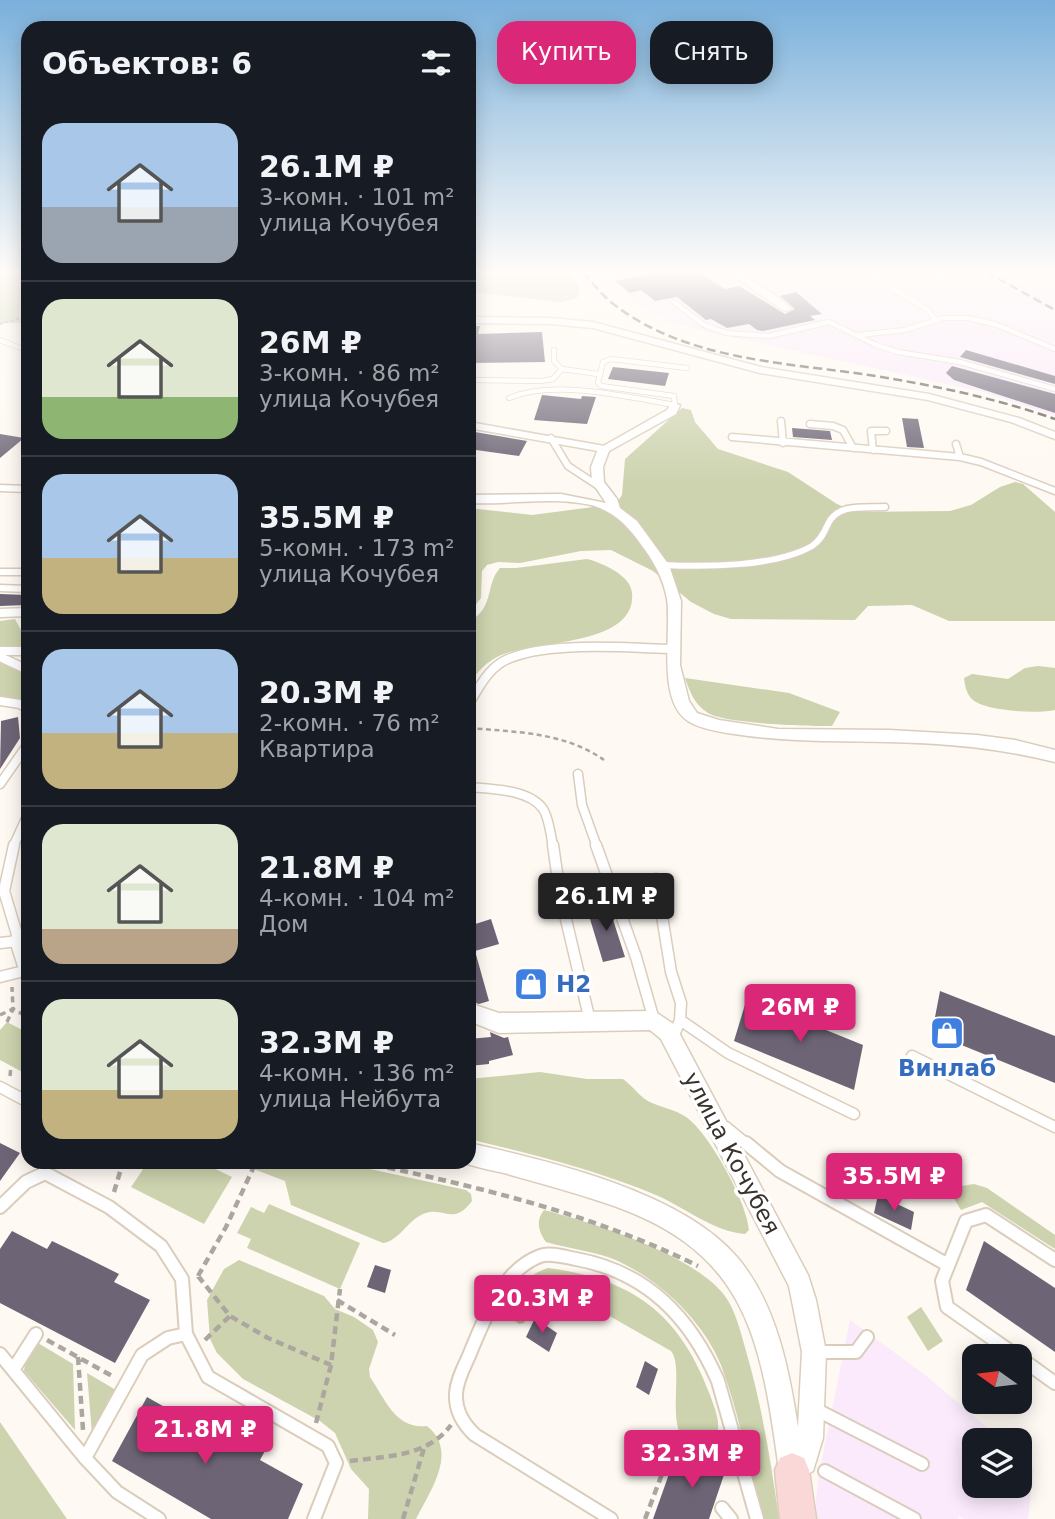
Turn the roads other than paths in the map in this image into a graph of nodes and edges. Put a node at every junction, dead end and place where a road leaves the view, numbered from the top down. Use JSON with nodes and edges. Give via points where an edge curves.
{"nodes":[{"id":1,"x":659,"y":343,"type":"edge"},
{"id":2,"x":872,"y":343,"type":"edge"},
{"id":3,"x":554,"y":350,"type":"dead end"},
{"id":4,"x":687,"y":368,"type":"dead end"},
{"id":5,"x":562,"y":369,"type":"junction"},
{"id":6,"x":598,"y":374,"type":"junction"},
{"id":7,"x":476,"y":380,"type":"edge"},
{"id":8,"x":1055,"y":389,"type":"edge"},
{"id":9,"x":509,"y":398,"type":"dead end"},
{"id":10,"x":675,"y":405,"type":"junction"},
{"id":11,"x":781,"y":421,"type":"dead end"},
{"id":12,"x":810,"y":424,"type":"dead end"},
{"id":13,"x":476,"y":426,"type":"edge"},
{"id":14,"x":886,"y":431,"type":"dead end"},
{"id":15,"x":1055,"y":436,"type":"edge"},
{"id":16,"x":732,"y":437,"type":"dead end"},
{"id":17,"x":551,"y":438,"type":"junction"},
{"id":18,"x":783,"y":443,"type":"junction"},
{"id":19,"x":956,"y":444,"type":"dead end"},
{"id":20,"x":853,"y":448,"type":"junction"},
{"id":21,"x":604,"y":449,"type":"junction"},
{"id":22,"x":873,"y":450,"type":"junction"},
{"id":23,"x":960,"y":457,"type":"junction"},
{"id":24,"x":600,"y":487,"type":"junction"},
{"id":25,"x":0,"y":488,"type":"edge"},
{"id":26,"x":21,"y":489,"type":"edge"},
{"id":27,"x":1055,"y":491,"type":"edge"},
{"id":28,"x":476,"y":500,"type":"edge"},
{"id":29,"x":886,"y":507,"type":"dead end"},
{"id":30,"x":614,"y":510,"type":"junction"},
{"id":31,"x":663,"y":565,"type":"junction"},
{"id":32,"x":0,"y":572,"type":"edge"},
{"id":33,"x":21,"y":572,"type":"edge"},
{"id":34,"x":0,"y":589,"type":"edge"},
{"id":35,"x":21,"y":589,"type":"edge"},
{"id":36,"x":0,"y":612,"type":"edge"},
{"id":37,"x":21,"y":612,"type":"edge"},
{"id":38,"x":672,"y":649,"type":"junction"},
{"id":39,"x":0,"y":651,"type":"edge"},
{"id":40,"x":21,"y":651,"type":"edge"},
{"id":41,"x":0,"y":657,"type":"edge"},
{"id":42,"x":21,"y":667,"type":"edge"},
{"id":43,"x":476,"y":694,"type":"edge"},
{"id":44,"x":0,"y":701,"type":"edge"},
{"id":45,"x":21,"y":705,"type":"edge"},
{"id":46,"x":21,"y":754,"type":"edge"},
{"id":47,"x":1055,"y":756,"type":"edge"},
{"id":48,"x":578,"y":774,"type":"dead end"},
{"id":49,"x":0,"y":784,"type":"edge"},
{"id":50,"x":476,"y":788,"type":"edge"},
{"id":51,"x":21,"y":831,"type":"edge"},
{"id":52,"x":656,"y":878,"type":"dead end"},
{"id":53,"x":16,"y":941,"type":"edge"},
{"id":54,"x":21,"y":966,"type":"edge"},
{"id":55,"x":21,"y":971,"type":"edge"},
{"id":56,"x":0,"y":977,"type":"edge"},
{"id":57,"x":476,"y":1013,"type":"edge"},
{"id":58,"x":654,"y":1020,"type":"junction"},
{"id":59,"x":680,"y":1020,"type":"junction"},
{"id":60,"x":590,"y":1021,"type":"junction"},
{"id":61,"x":672,"y":1041,"type":"junction"},
{"id":62,"x":912,"y":1056,"type":"dead end"},
{"id":63,"x":0,"y":1087,"type":"edge"},
{"id":64,"x":21,"y":1098,"type":"edge"},
{"id":65,"x":709,"y":1114,"type":"junction"},
{"id":66,"x":854,"y":1114,"type":"dead end"},
{"id":67,"x":1055,"y":1127,"type":"edge"},
{"id":68,"x":476,"y":1156,"type":"edge"},
{"id":69,"x":43,"y":1169,"type":"edge"},
{"id":70,"x":46,"y":1169,"type":"edge"},
{"id":71,"x":0,"y":1207,"type":"edge"},
{"id":72,"x":1055,"y":1260,"type":"edge"},
{"id":73,"x":948,"y":1265,"type":"junction"},
{"id":74,"x":36,"y":1334,"type":"road end"},
{"id":75,"x":186,"y":1334,"type":"junction"},
{"id":76,"x":867,"y":1338,"type":"dead end"},
{"id":77,"x":1000,"y":1344,"type":"edge"},
{"id":78,"x":814,"y":1352,"type":"junction"},
{"id":79,"x":0,"y":1354,"type":"edge"},
{"id":80,"x":1032,"y":1366,"type":"edge"},
{"id":81,"x":13,"y":1370,"type":"junction"},
{"id":82,"x":1055,"y":1383,"type":"edge"},
{"id":83,"x":813,"y":1408,"type":"junction"},
{"id":84,"x":85,"y":1458,"type":"junction"},
{"id":85,"x":922,"y":1464,"type":"dead end"},
{"id":86,"x":808,"y":1470,"type":"junction"},
{"id":87,"x":611,"y":1518,"type":"edge"},
{"id":88,"x":159,"y":1519,"type":"edge"},
{"id":89,"x":314,"y":1519,"type":"edge"},
{"id":90,"x":757,"y":1519,"type":"edge"},
{"id":91,"x":798,"y":1519,"type":"edge"},
{"id":92,"x":914,"y":1519,"type":"edge"}],
"edges":[{"from":1,"to":15,"type":"street","via":[[760,370],[929,397]]},
{"from":2,"to":8,"type":"lane"},
{"from":3,"to":5,"type":"lane"},
{"from":4,"to":6,"type":"lane","via":[[611,359],[603,362]]},
{"from":5,"to":6,"type":"lane"},
{"from":5,"to":7,"type":"lane","via":[[553,379],[541,381]]},
{"from":6,"to":10,"type":"lane","via":[[601,386],[670,395]]},
{"from":9,"to":10,"type":"lane","via":[[530,390]]},
{"from":10,"to":21,"type":"street","via":[[665,416]]},
{"from":11,"to":18,"type":"lane"},
{"from":12,"to":20,"type":"lane","via":[[845,429]]},
{"from":13,"to":17,"type":"lane"},
{"from":14,"to":22,"type":"lane","via":[[871,431]]},
{"from":16,"to":18,"type":"lane"},
{"from":17,"to":21,"type":"lane"},
{"from":17,"to":24,"type":"lane","via":[[568,466]]},
{"from":18,"to":20,"type":"lane"},
{"from":19,"to":23,"type":"lane"},
{"from":20,"to":22,"type":"lane"},
{"from":21,"to":24,"type":"street","via":[[597,467]]},
{"from":22,"to":23,"type":"lane"},
{"from":23,"to":27,"type":"lane"},
{"from":24,"to":30,"type":"street"},
{"from":25,"to":26,"type":"lane"},
{"from":28,"to":30,"type":"street","via":[[576,499]]},
{"from":29,"to":31,"type":"lane","via":[[834,513],[821,539],[794,552],[733,565]]},
{"from":30,"to":31,"type":"street","via":[[638,531]]},
{"from":31,"to":38,"type":"street","via":[[674,601]]},
{"from":32,"to":33,"type":"lane"},
{"from":34,"to":35,"type":"lane"},
{"from":36,"to":37,"type":"lane"},
{"from":38,"to":43,"type":"lane","via":[[552,650],[514,656],[492,671]]},
{"from":38,"to":47,"type":"street","via":[[677,687],[687,711],[718,726],[803,737],[977,741]]},
{"from":39,"to":40,"type":"lane"},
{"from":41,"to":42,"type":"lane"},
{"from":44,"to":45,"type":"lane"},
{"from":46,"to":49,"type":"lane"},
{"from":48,"to":58,"type":"lane","via":[[582,805]]},
{"from":50,"to":60,"type":"lane","via":[[508,791],[544,810]]},
{"from":51,"to":53,"type":"lane","via":[[4,891]]},
{"from":52,"to":59,"type":"lane","via":[[671,972],[681,1003]]},
{"from":53,"to":54,"type":"street"},
{"from":55,"to":56,"type":"lane"},
{"from":57,"to":60,"type":"street","via":[[499,1023]]},
{"from":58,"to":60,"type":"street"},
{"from":58,"to":61,"type":"street","name":"улица Кочубея"},
{"from":59,"to":61,"type":"lane"},
{"from":59,"to":66,"type":"lane","via":[[728,1053]]},
{"from":61,"to":65,"type":"street","name":"улица Кочубея"},
{"from":62,"to":67,"type":"lane"},
{"from":63,"to":64,"type":"lane"},
{"from":65,"to":73,"type":"lane","via":[[780,1171]]},
{"from":65,"to":78,"type":"street","name":"улица Кочубея","via":[[800,1283]]},
{"from":68,"to":86,"type":"street","via":[[652,1209],[715,1249],[745,1288],[769,1345]]},
{"from":69,"to":71,"type":"lane"},
{"from":70,"to":75,"type":"lane","via":[[161,1245],[182,1279]]},
{"from":72,"to":73,"type":"lane","via":[[986,1215],[966,1221]]},
{"from":73,"to":77,"type":"lane","via":[[942,1281],[947,1307]]},
{"from":74,"to":81,"type":"lane"},
{"from":75,"to":84,"type":"lane","via":[[168,1338],[142,1355]]},
{"from":75,"to":89,"type":"lane","via":[[208,1377],[328,1446],[336,1463]]},
{"from":76,"to":78,"type":"lane","via":[[856,1352]]},
{"from":78,"to":83,"type":"street","name":"улица Кочубея"},
{"from":79,"to":81,"type":"lane"},
{"from":80,"to":82,"type":"lane"},
{"from":81,"to":84,"type":"lane"},
{"from":83,"to":85,"type":"lane"},
{"from":83,"to":86,"type":"street","name":"улица Кочубея","via":[[804,1460]]},
{"from":84,"to":88,"type":"lane","via":[[117,1492]]},
{"from":86,"to":91,"type":"street"},
{"from":86,"to":92,"type":"lane"},
{"from":87,"to":90,"type":"lane","via":[[475,1435],[458,1410],[458,1384],[485,1314],[528,1262],[542,1255],[609,1265],[662,1295],[685,1321],[699,1340],[733,1426]]}]}
